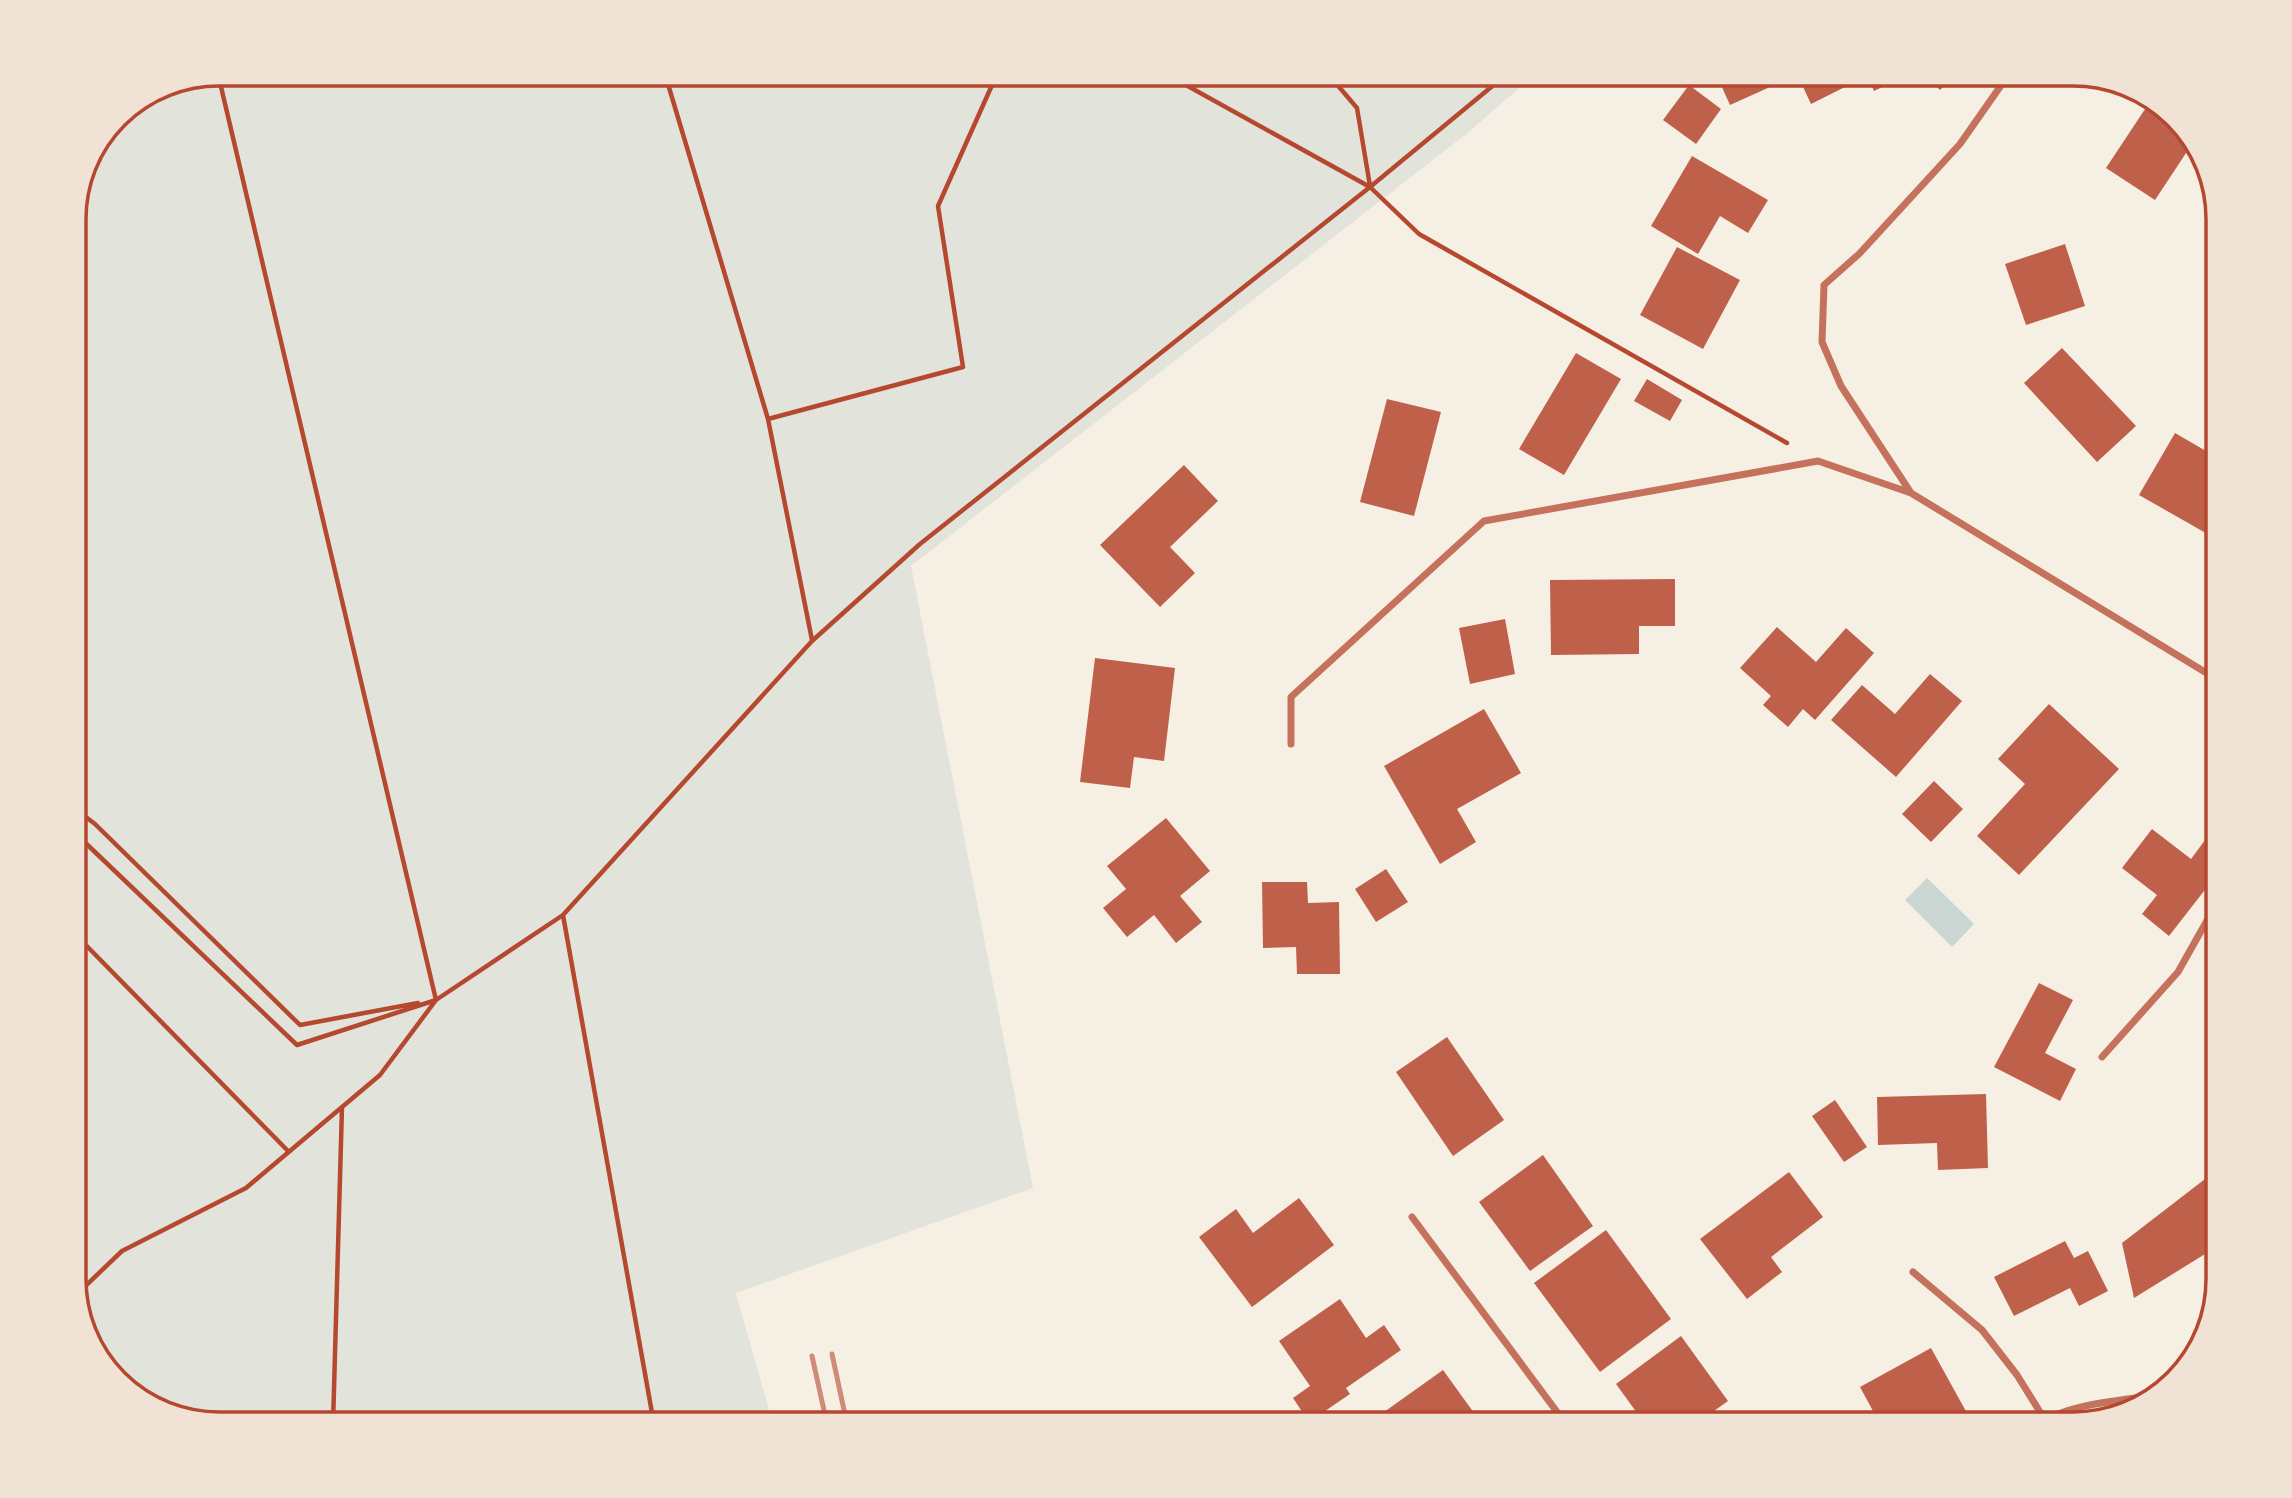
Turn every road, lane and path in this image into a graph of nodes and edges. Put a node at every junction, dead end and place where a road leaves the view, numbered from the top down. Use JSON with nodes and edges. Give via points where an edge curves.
{"nodes":[{"id":1,"x":221,"y":86,"type":"edge"},
{"id":2,"x":670,"y":86,"type":"edge"},
{"id":3,"x":993,"y":86,"type":"edge"},
{"id":4,"x":1188,"y":86,"type":"edge"},
{"id":5,"x":1338,"y":86,"type":"edge"},
{"id":6,"x":1492,"y":86,"type":"edge"},
{"id":7,"x":2000,"y":86,"type":"edge"},
{"id":8,"x":1370,"y":187,"type":"junction"},
{"id":9,"x":768,"y":419,"type":"junction"},
{"id":10,"x":1818,"y":461,"type":"junction"},
{"id":11,"x":1911,"y":493,"type":"junction"},
{"id":12,"x":812,"y":641,"type":"junction"},
{"id":13,"x":2206,"y":673,"type":"edge"},
{"id":14,"x":1291,"y":744,"type":"dead end"},
{"id":15,"x":86,"y":817,"type":"edge"},
{"id":16,"x":86,"y":843,"type":"edge"},
{"id":17,"x":563,"y":915,"type":"junction"},
{"id":18,"x":2206,"y":922,"type":"edge"},
{"id":19,"x":86,"y":945,"type":"edge"},
{"id":20,"x":436,"y":1000,"type":"junction"},
{"id":21,"x":2102,"y":1057,"type":"dead end"},
{"id":22,"x":342,"y":1107,"type":"junction"},
{"id":23,"x":289,"y":1152,"type":"junction"},
{"id":24,"x":1412,"y":1217,"type":"dead end"},
{"id":25,"x":1913,"y":1272,"type":"dead end"},
{"id":26,"x":86,"y":1285,"type":"edge"},
{"id":27,"x":2130,"y":1399,"type":"edge"},
{"id":28,"x":333,"y":1412,"type":"edge"},
{"id":29,"x":652,"y":1412,"type":"edge"},
{"id":30,"x":1557,"y":1412,"type":"edge"},
{"id":31,"x":2036,"y":1412,"type":"edge"},
{"id":32,"x":2070,"y":1412,"type":"edge"}],
"edges":[{"from":1,"to":20,"type":"path"},
{"from":2,"to":9,"type":"path"},
{"from":3,"to":9,"type":"path","via":[[939,206],[962,366]]},
{"from":4,"to":8,"type":"path"},
{"from":5,"to":8,"type":"path","via":[[1357,108]]},
{"from":6,"to":8,"type":"path"},
{"from":7,"to":11,"type":"street","via":[[1959,144],[1859,254],[1824,285],[1822,342],[1841,386]]},
{"from":8,"to":10,"type":"path","via":[[1419,234]]},
{"from":8,"to":12,"type":"path","via":[[920,544]]},
{"from":9,"to":12,"type":"path"},
{"from":10,"to":11,"type":"street"},
{"from":10,"to":14,"type":"street","via":[[1484,521],[1291,697]]},
{"from":11,"to":13,"type":"street"},
{"from":12,"to":17,"type":"path"},
{"from":15,"to":20,"type":"path","via":[[300,1025]]},
{"from":16,"to":20,"type":"path","via":[[297,1045]]},
{"from":17,"to":20,"type":"path"},
{"from":17,"to":29,"type":"path"},
{"from":18,"to":21,"type":"street","via":[[2178,972]]},
{"from":19,"to":23,"type":"path"},
{"from":20,"to":22,"type":"path","via":[[380,1075]]},
{"from":22,"to":23,"type":"path"},
{"from":22,"to":28,"type":"path"},
{"from":23,"to":26,"type":"path","via":[[246,1188],[122,1251]]},
{"from":24,"to":30,"type":"street"},
{"from":25,"to":31,"type":"street","via":[[1982,1330],[2017,1375]]},
{"from":27,"to":32,"type":"street"}]}
